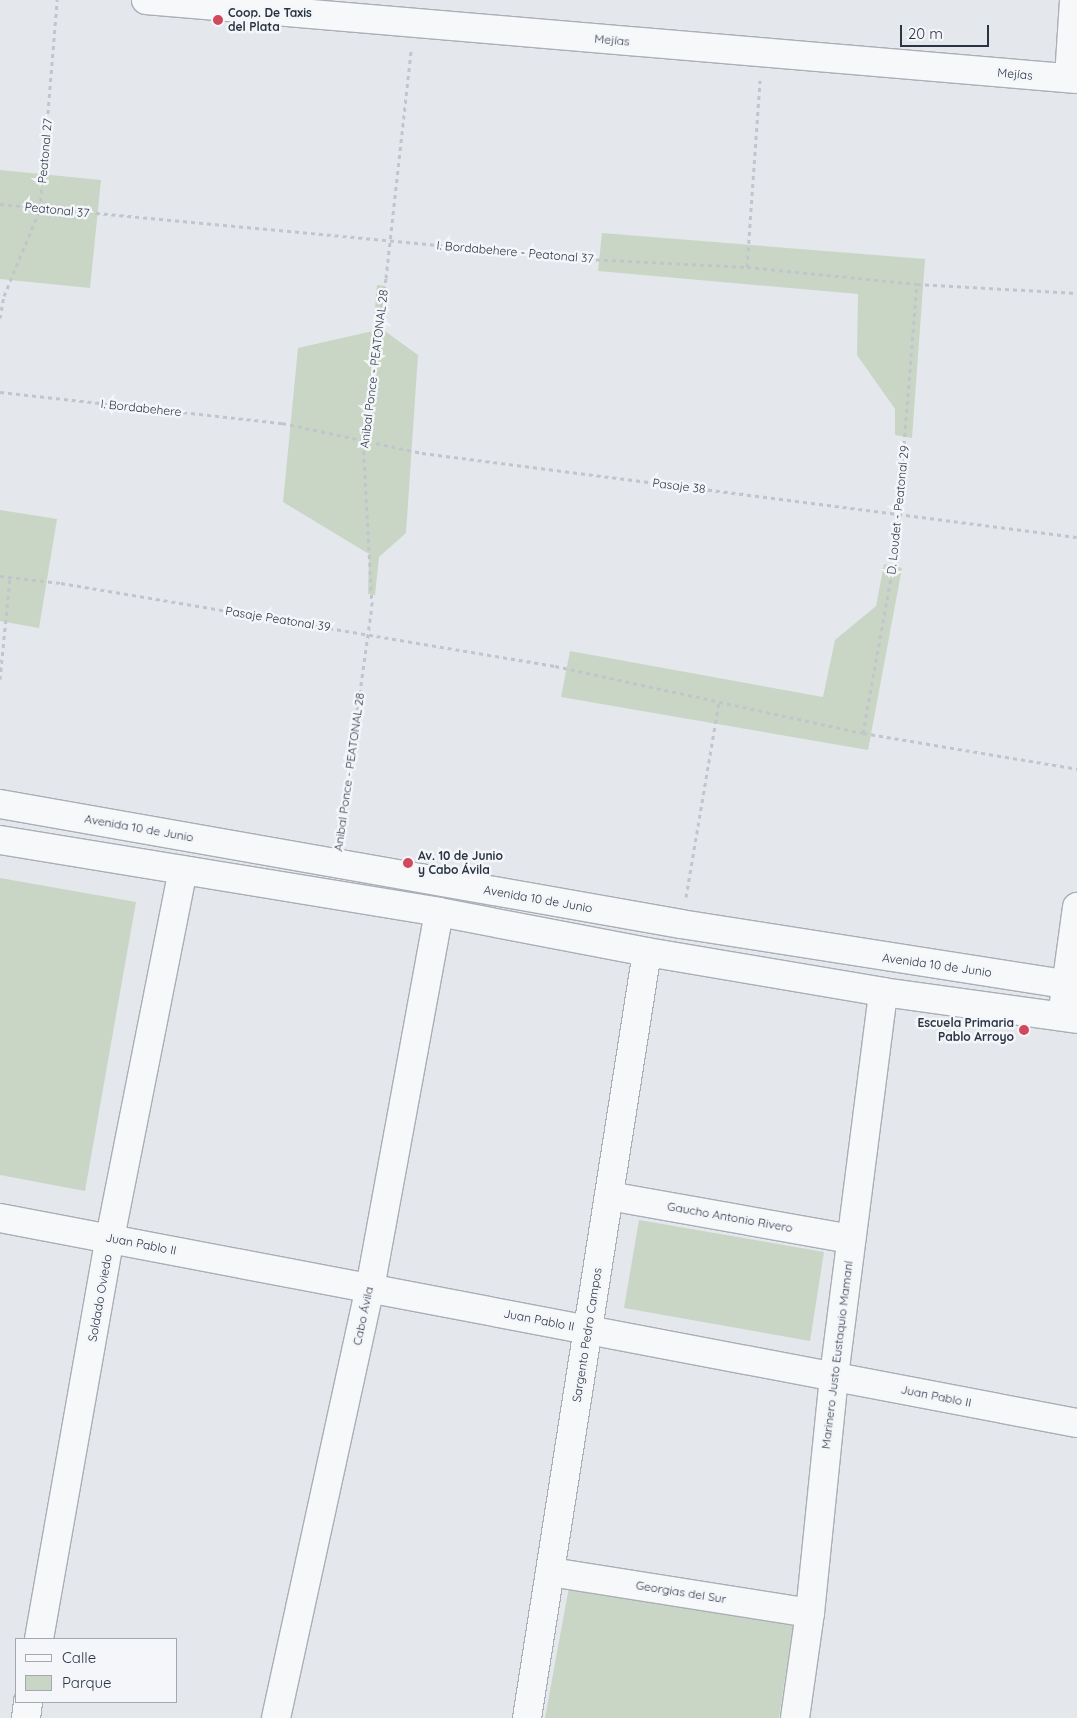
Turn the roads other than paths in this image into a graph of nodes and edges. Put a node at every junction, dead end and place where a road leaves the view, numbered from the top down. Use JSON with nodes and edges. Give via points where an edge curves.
{"nodes":[{"id":1,"x":146,"y":0,"type":"edge"},
{"id":2,"x":1074,"y":0,"type":"edge"},
{"id":3,"x":330,"y":8,"type":"edge"},
{"id":4,"x":1073,"y":79,"type":"edge"},
{"id":5,"x":0,"y":804,"type":"edge"},
{"id":6,"x":0,"y":840,"type":"edge"},
{"id":7,"x":183,"y":870,"type":"junction"},
{"id":8,"x":1077,"y":908,"type":"edge"},
{"id":9,"x":438,"y":912,"type":"junction"},
{"id":10,"x":647,"y":952,"type":"junction"},
{"id":11,"x":1072,"y":985,"type":"edge"},
{"id":12,"x":883,"y":992,"type":"junction"},
{"id":13,"x":1070,"y":1018,"type":"edge"},
{"id":14,"x":609,"y":1196,"type":"junction"},
{"id":15,"x":0,"y":1218,"type":"edge"},
{"id":16,"x":110,"y":1238,"type":"junction"},
{"id":17,"x":851,"y":1239,"type":"junction"},
{"id":18,"x":370,"y":1288,"type":"junction"},
{"id":19,"x":588,"y":1329,"type":"junction"},
{"id":20,"x":834,"y":1376,"type":"junction"},
{"id":21,"x":1077,"y":1423,"type":"edge"},
{"id":22,"x":551,"y":1572,"type":"junction"},
{"id":23,"x":810,"y":1613,"type":"junction"},
{"id":24,"x":39,"y":1638,"type":"edge"},
{"id":25,"x":28,"y":1703,"type":"edge"},
{"id":26,"x":26,"y":1718,"type":"edge"},
{"id":27,"x":276,"y":1718,"type":"edge"},
{"id":28,"x":527,"y":1718,"type":"edge"},
{"id":29,"x":795,"y":1718,"type":"edge"}],
"edges":[{"from":1,"to":3,"type":"street","name":"Mejías"},
{"from":2,"to":4,"type":"street"},
{"from":3,"to":4,"type":"street","name":"Mejías","via":[[414,24]]},
{"from":5,"to":11,"type":"street","name":"Avenida 10 de Junio","via":[[681,924]]},
{"from":6,"to":7,"type":"street"},
{"from":7,"to":9,"type":"street"},
{"from":7,"to":16,"type":"street","name":"Soldado Oviedo"},
{"from":8,"to":11,"type":"street"},
{"from":9,"to":10,"type":"street"},
{"from":9,"to":18,"type":"street","name":"Cabo Ávila"},
{"from":10,"to":12,"type":"street"},
{"from":10,"to":14,"type":"street","name":"Sargento Pedro Campos"},
{"from":11,"to":13,"type":"street"},
{"from":12,"to":13,"type":"street"},
{"from":12,"to":17,"type":"street","name":"Marinero Justo Eustaquio Mamaní"},
{"from":14,"to":17,"type":"street","name":"Gaucho Antonio Rivero"},
{"from":14,"to":19,"type":"street","name":"Sargento Pedro Campos"},
{"from":15,"to":16,"type":"street","name":"Juan Pablo II"},
{"from":16,"to":18,"type":"street","name":"Juan Pablo II"},
{"from":16,"to":24,"type":"street","name":"Soldado Oviedo"},
{"from":17,"to":20,"type":"street","name":"Marinero Justo Eustaquio Mamaní"},
{"from":18,"to":19,"type":"street","name":"Juan Pablo II"},
{"from":18,"to":27,"type":"street","name":"Cabo Ávila"},
{"from":19,"to":20,"type":"street","name":"Juan Pablo II"},
{"from":19,"to":22,"type":"street","name":"Sargento Pedro Campos"},
{"from":20,"to":21,"type":"street","name":"Juan Pablo II"},
{"from":20,"to":23,"type":"street","name":"Marinero Justo Eustaquio Mamaní"},
{"from":22,"to":23,"type":"street","name":"Georgias del Sur"},
{"from":22,"to":28,"type":"street","name":"Sargento Pedro Campos"},
{"from":23,"to":29,"type":"street","name":"Marinero Justo Eustaquio Mamaní"},
{"from":25,"to":26,"type":"street"}]}
